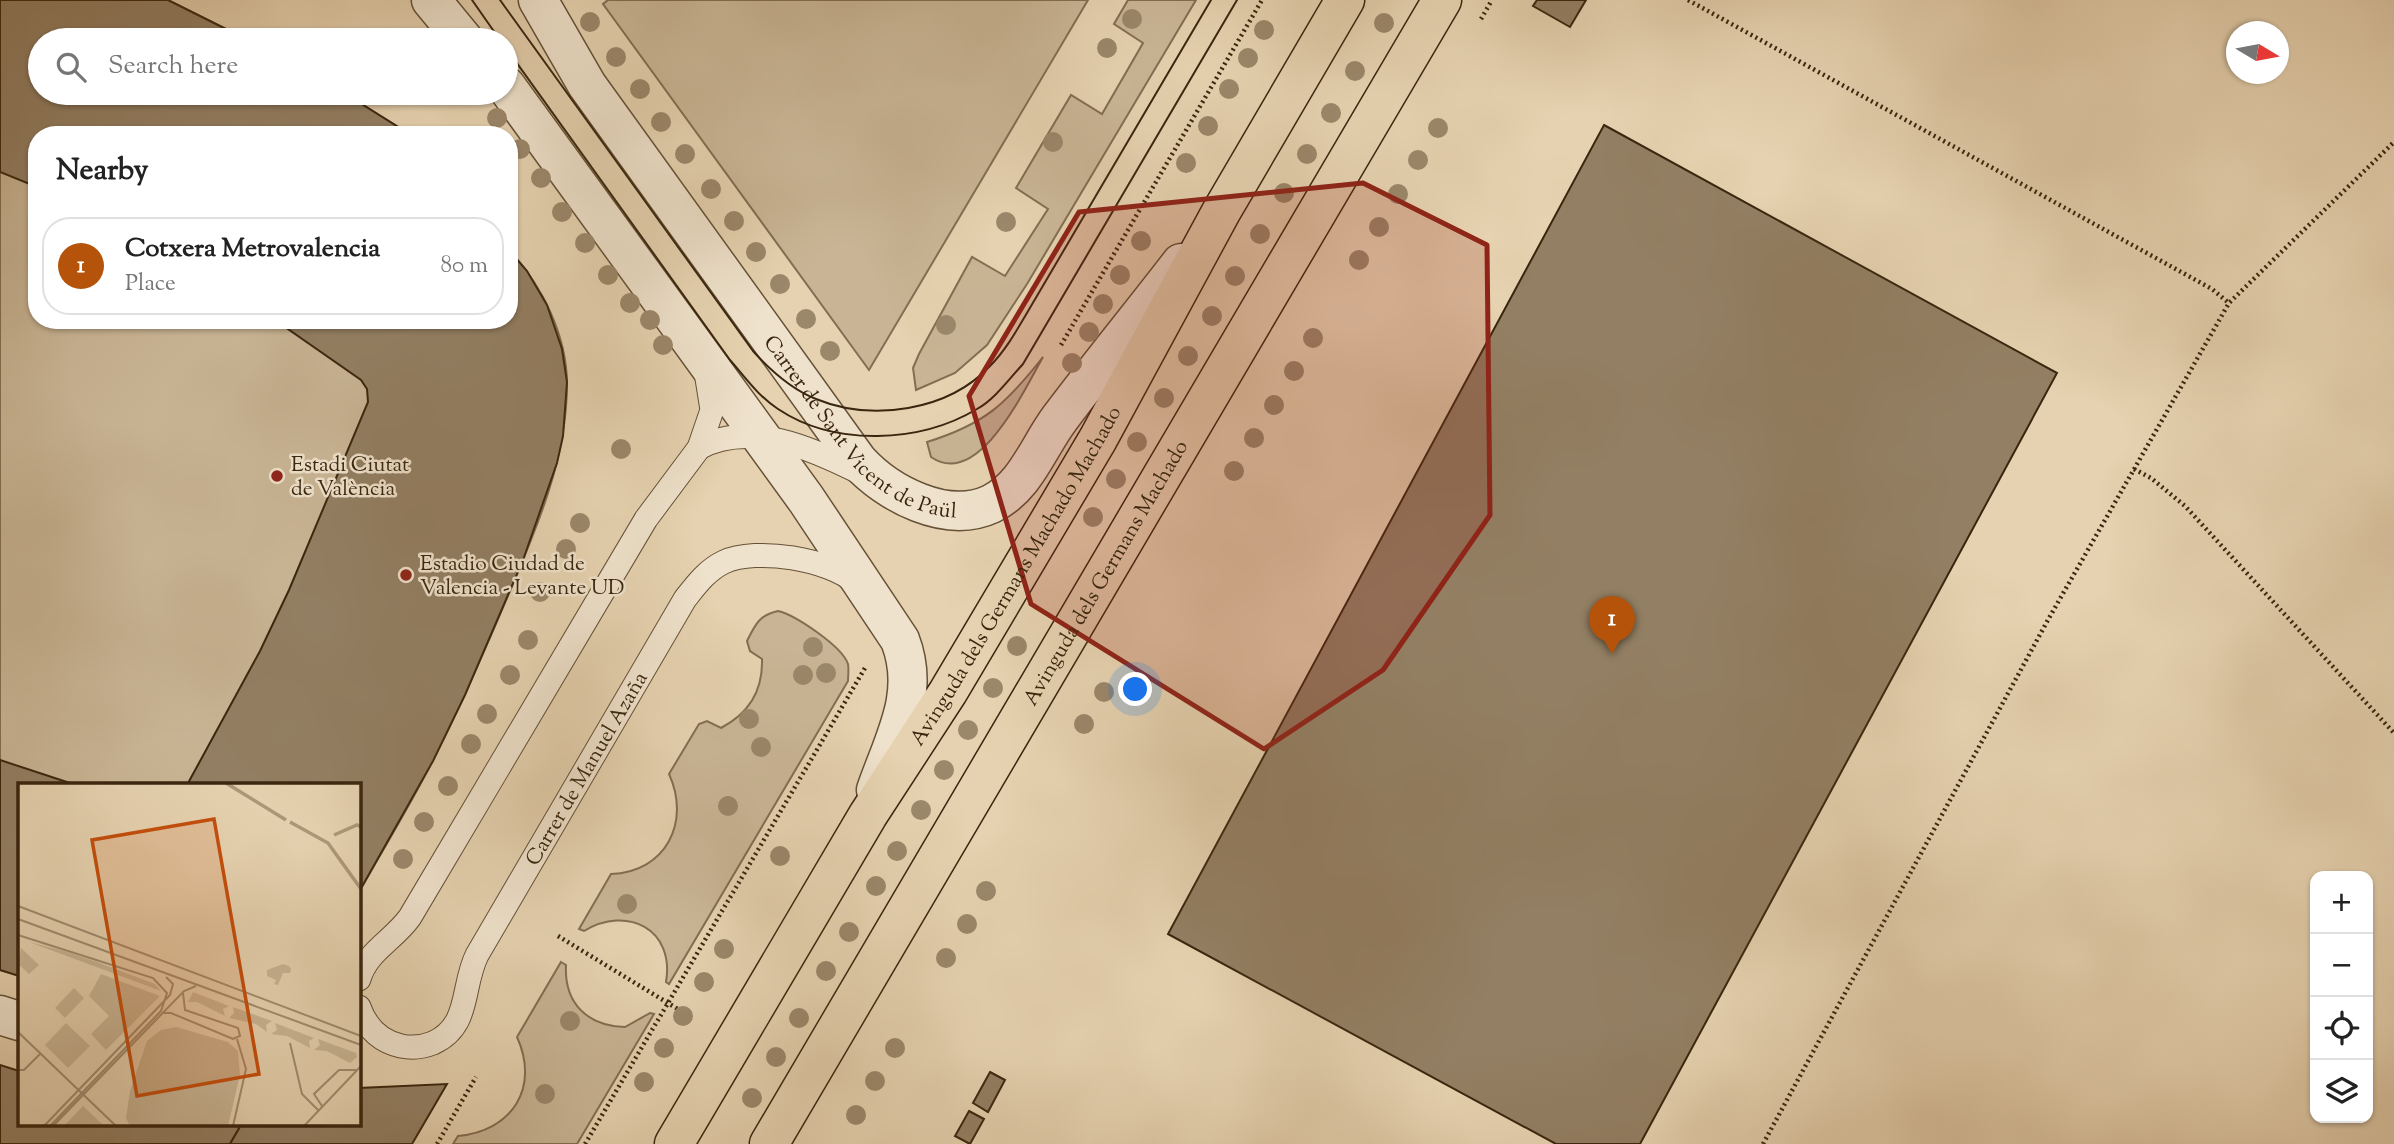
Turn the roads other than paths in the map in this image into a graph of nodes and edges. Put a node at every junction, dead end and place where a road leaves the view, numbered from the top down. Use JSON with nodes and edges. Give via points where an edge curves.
{"nodes":[{"id":1,"x":431,"y":0,"type":"edge"},
{"id":2,"x":538,"y":0,"type":"edge"},
{"id":3,"x":1345,"y":0,"type":"edge"},
{"id":4,"x":1442,"y":0,"type":"edge"},
{"id":5,"x":454,"y":28,"type":"edge"},
{"id":6,"x":518,"y":103,"type":"edge"},
{"id":7,"x":1221,"y":212,"type":"junction"},
{"id":8,"x":699,"y":352,"type":"junction"},
{"id":9,"x":758,"y":436,"type":"junction"},
{"id":10,"x":699,"y":448,"type":"junction"},
{"id":11,"x":876,"y":481,"type":"junction"},
{"id":12,"x":875,"y":600,"type":"junction"},
{"id":13,"x":868,"y":815,"type":"junction"},
{"id":14,"x":360,"y":976,"type":"edge"},
{"id":15,"x":360,"y":1010,"type":"edge"},
{"id":16,"x":0,"y":1015,"type":"edge"},
{"id":17,"x":18,"y":1021,"type":"edge"},
{"id":18,"x":674,"y":1144,"type":"edge"},
{"id":19,"x":769,"y":1144,"type":"edge"}],
"edges":[{"from":1,"to":5,"type":"street"},
{"from":2,"to":11,"type":"street","name":"Carrer de Sant Vicent de Paül","via":[[587,85]]},
{"from":3,"to":7,"type":"main road","name":"Avinguda dels Germans Machado Machado"},
{"from":4,"to":19,"type":"main road","name":"Avinguda dels Germans Machado"},
{"from":6,"to":8,"type":"street"},
{"from":7,"to":11,"type":"street","name":"Carrer de Sant Vicent de Paül","via":[[1058,421],[1008,493],[988,505],[953,510],[909,501]]},
{"from":7,"to":13,"type":"main road","name":"Avinguda dels Germans Machado Machado","via":[[1098,439],[948,692]]},
{"from":8,"to":9,"type":"street"},
{"from":8,"to":10,"type":"lane","via":[[712,410]]},
{"from":9,"to":10,"type":"lane","via":[[717,439]]},
{"from":9,"to":11,"type":"lane","via":[[811,451]]},
{"from":9,"to":12,"type":"street"},
{"from":10,"to":14,"type":"lane","via":[[646,519],[410,917],[398,934],[372,953]]},
{"from":12,"to":13,"type":"street","via":[[909,662],[909,694]]},
{"from":12,"to":15,"type":"lane","name":"Carrer de Manuel Azaña","via":[[848,576],[796,559],[746,555],[724,562],[702,578],[624,702],[475,959],[464,1010],[455,1027],[442,1039],[407,1047],[375,1034]]},
{"from":13,"to":18,"type":"main road","name":"Avinguda dels Germans Machado Machado"},
{"from":16,"to":17,"type":"street"}]}
